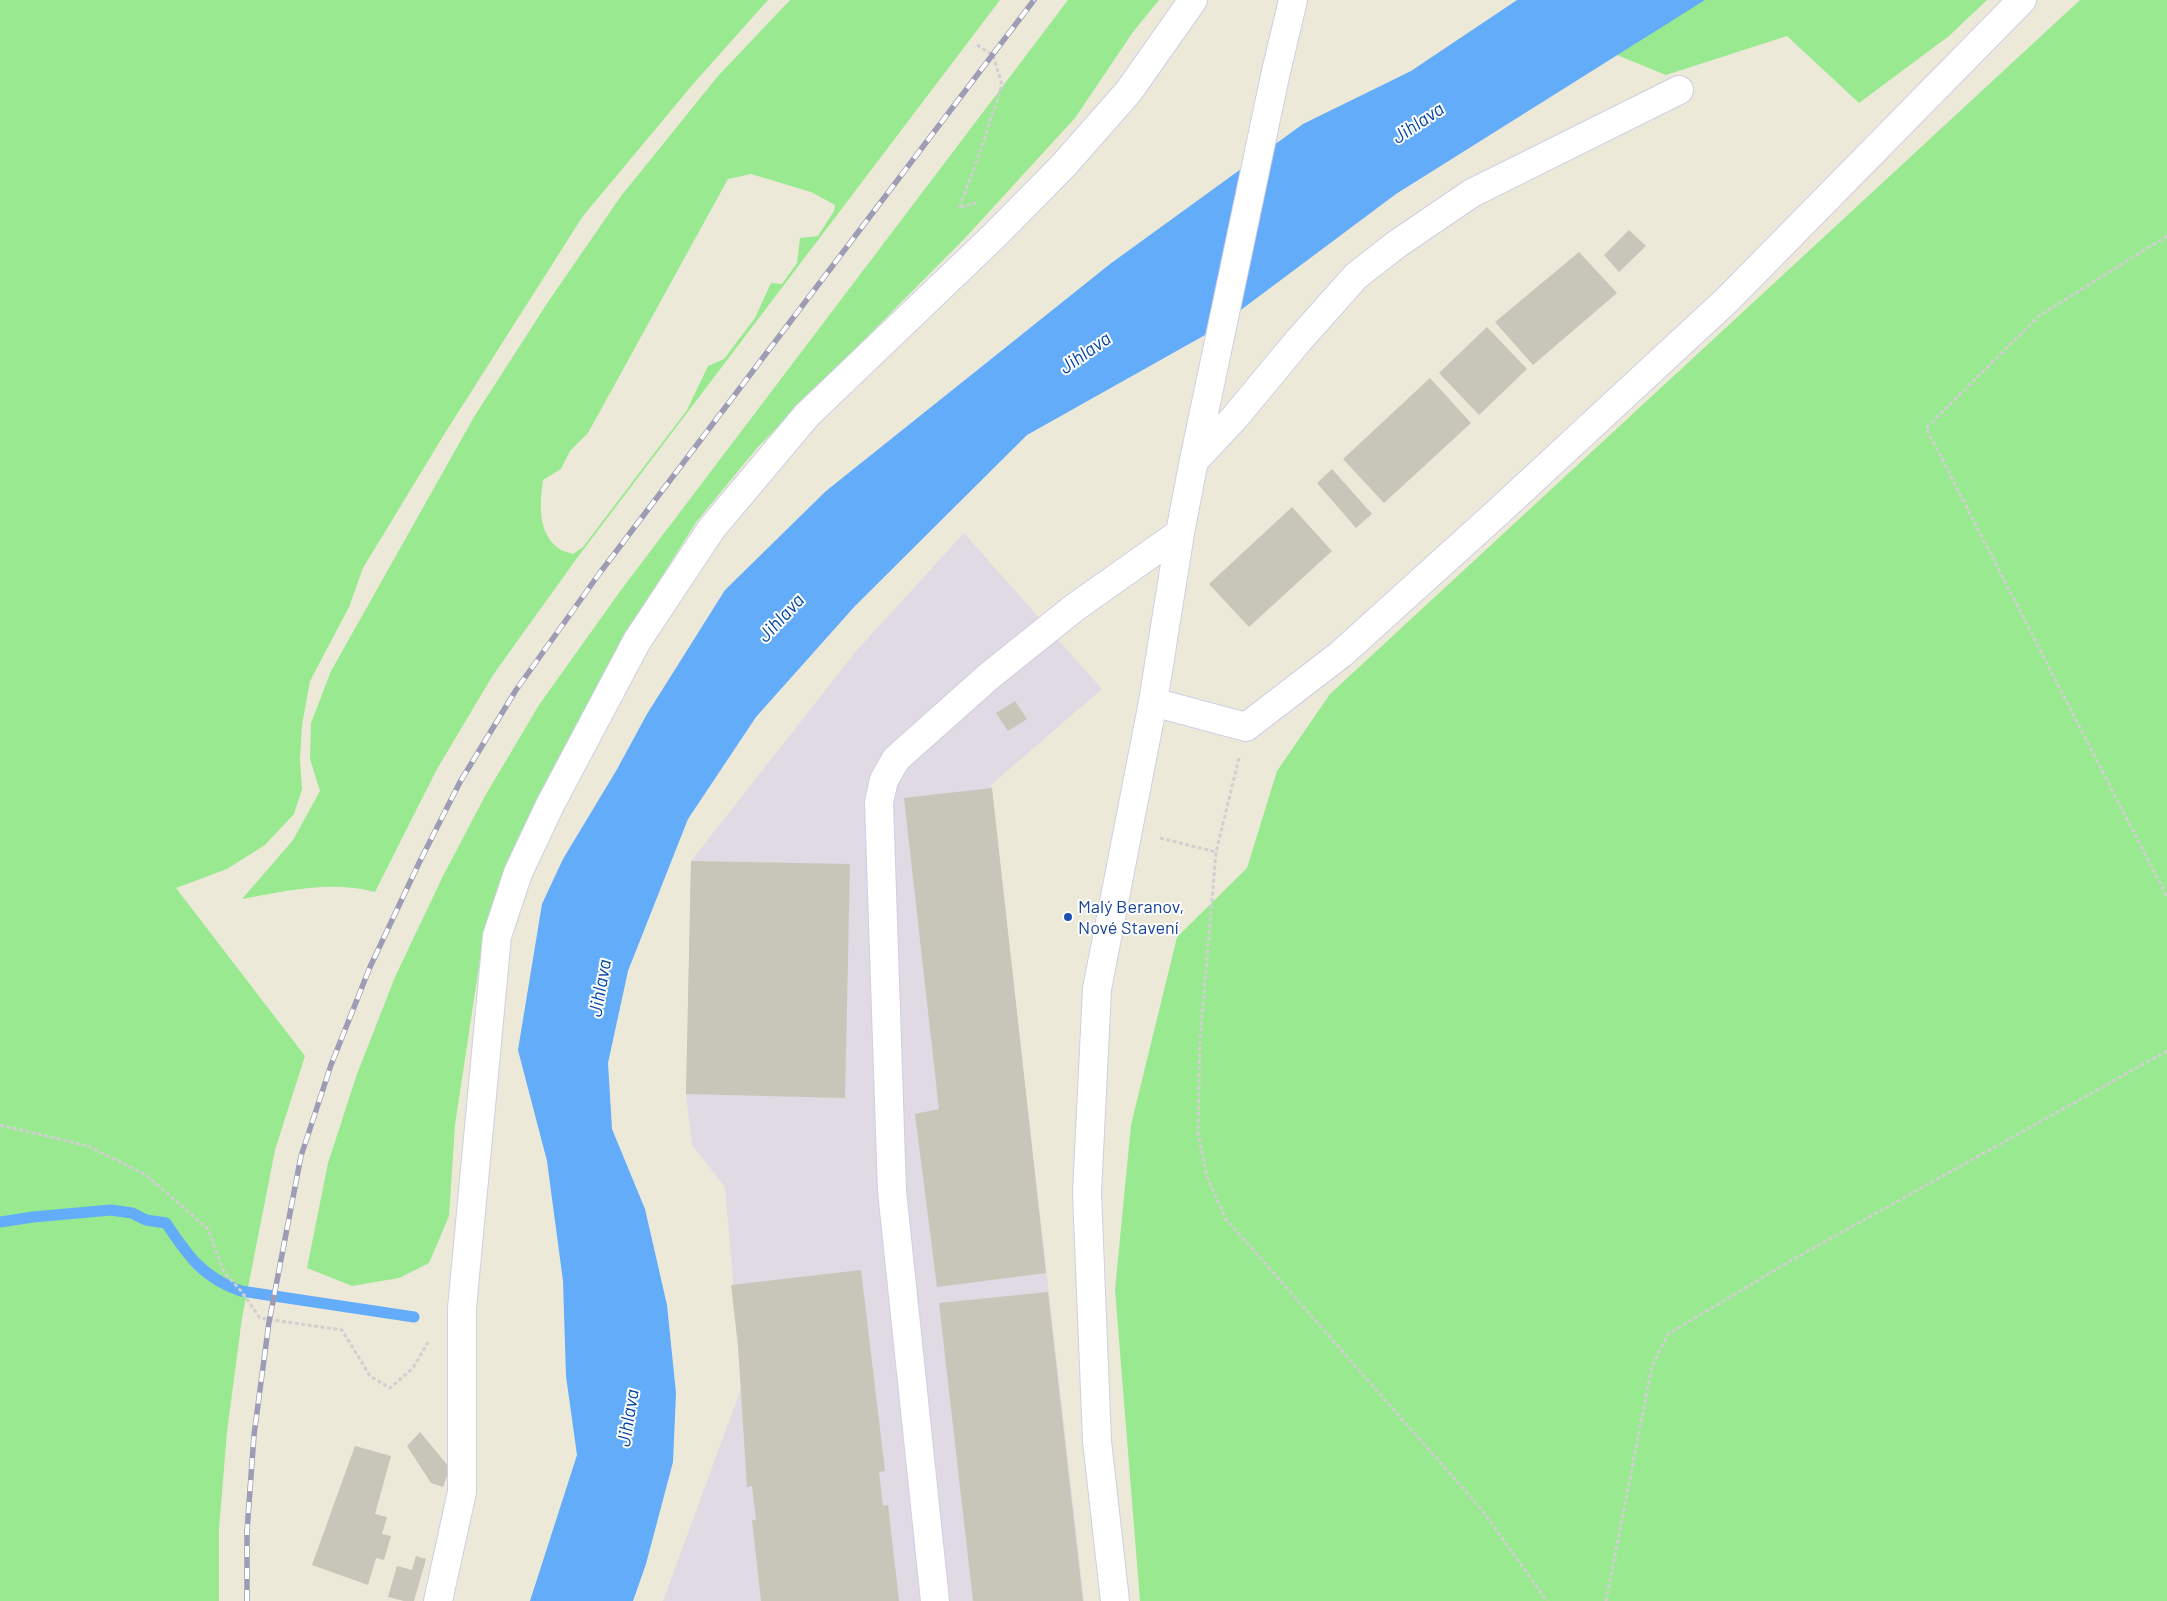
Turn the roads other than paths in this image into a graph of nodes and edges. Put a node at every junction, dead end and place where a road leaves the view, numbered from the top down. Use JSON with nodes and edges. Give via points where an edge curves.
{"nodes":[{"id":1,"x":1193,"y":0,"type":"edge"},
{"id":2,"x":1293,"y":0,"type":"edge"},
{"id":3,"x":2022,"y":0,"type":"edge"},
{"id":4,"x":1679,"y":90,"type":"dead end"},
{"id":5,"x":1194,"y":460,"type":"junction"},
{"id":6,"x":1180,"y":533,"type":"junction"},
{"id":7,"x":1153,"y":702,"type":"junction"},
{"id":8,"x":438,"y":1601,"type":"edge"},
{"id":9,"x":935,"y":1601,"type":"edge"},
{"id":10,"x":1115,"y":1601,"type":"edge"}],
"edges":[{"from":1,"to":8,"type":"street","via":[[1129,91],[1064,165],[807,415],[712,528],[637,641],[542,822],[518,873],[497,936],[462,1308],[462,1492]]},
{"from":2,"to":5,"type":"street"},
{"from":3,"to":7,"type":"street","via":[[1727,300],[1341,654],[1246,727]]},
{"from":4,"to":5,"type":"street","via":[[1472,194],[1396,244],[1356,276]]},
{"from":5,"to":6,"type":"street"},
{"from":6,"to":7,"type":"street"},
{"from":6,"to":9,"type":"street","via":[[1074,608],[988,677],[896,759],[884,780],[879,802],[892,1191]]},
{"from":7,"to":10,"type":"street","via":[[1097,989],[1087,1192],[1097,1441]]}]}
